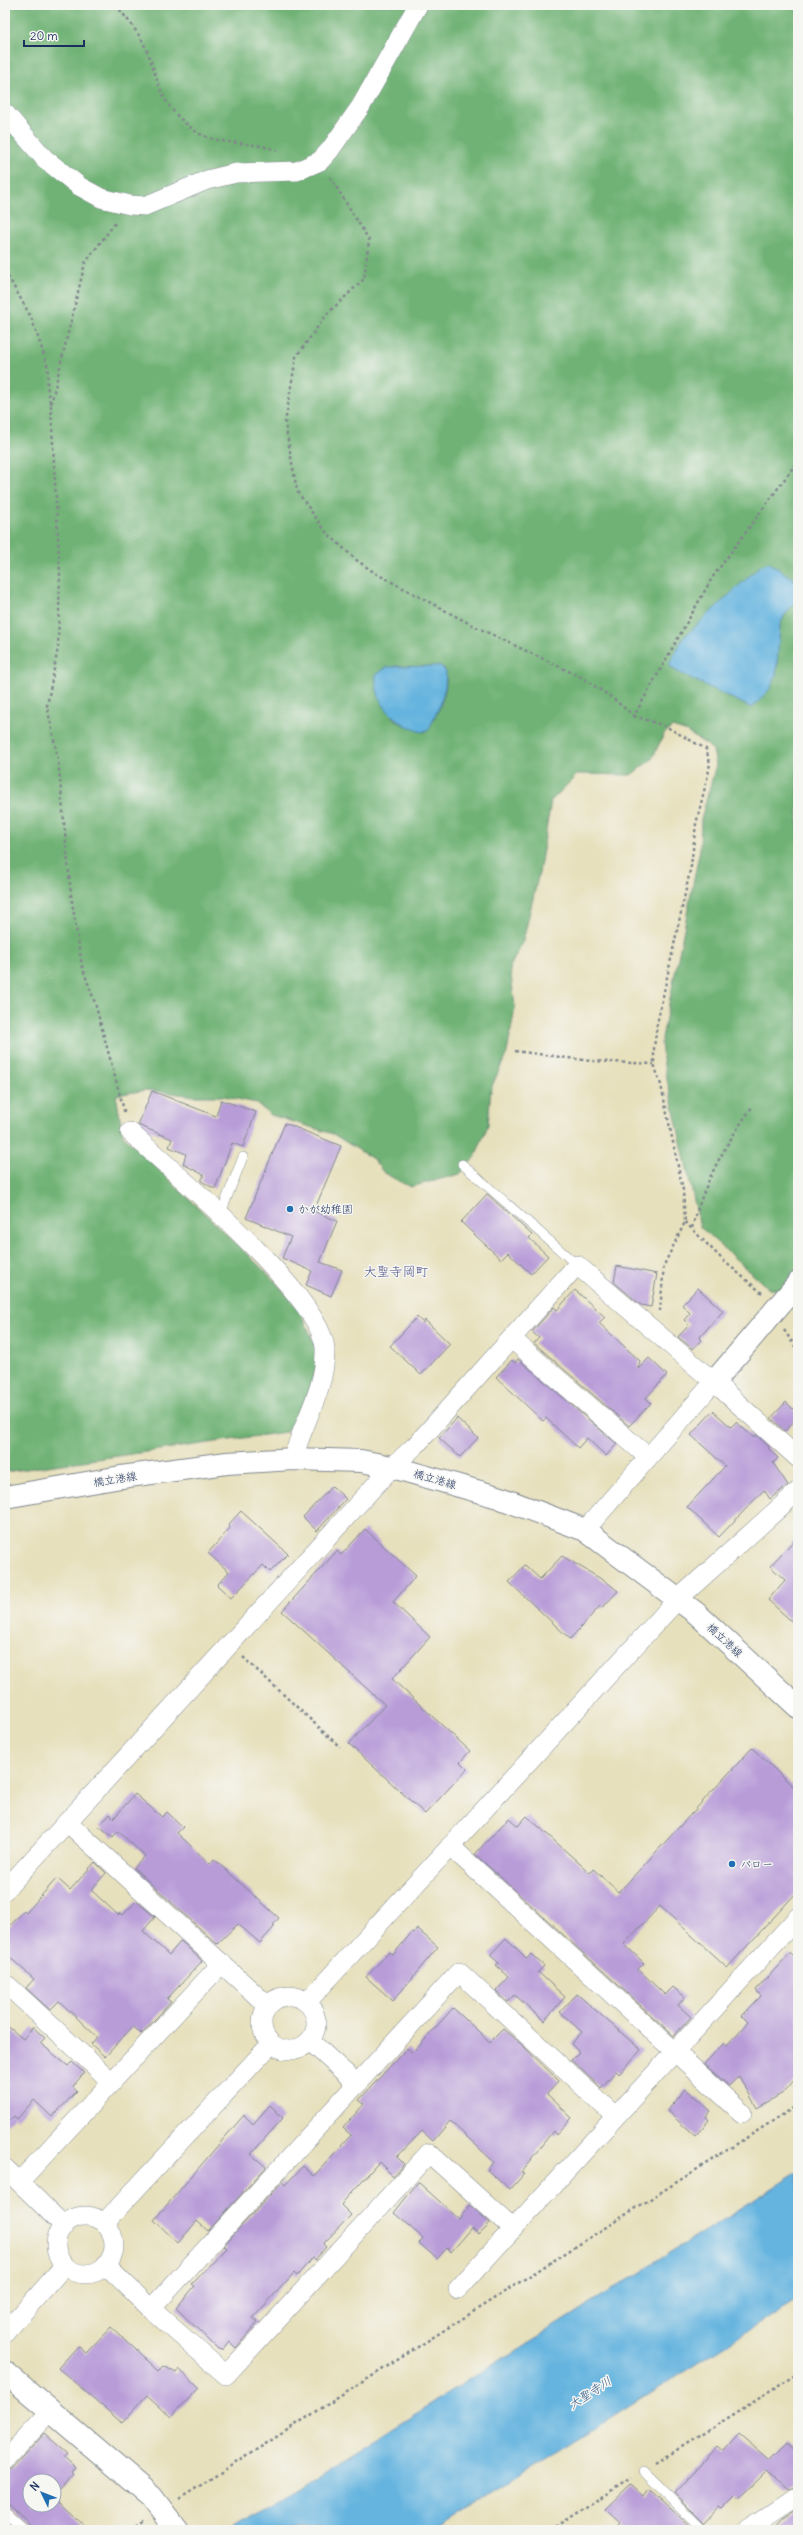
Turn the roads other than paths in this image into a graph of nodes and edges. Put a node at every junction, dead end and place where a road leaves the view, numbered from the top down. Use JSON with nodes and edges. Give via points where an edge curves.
{"nodes":[{"id":1,"x":418,"y":5,"type":"edge"},
{"id":2,"x":5,"y":113,"type":"edge"},
{"id":3,"x":130,"y":1132,"type":"road end"},
{"id":4,"x":243,"y":1157,"type":"dead end"},
{"id":5,"x":462,"y":1164,"type":"dead end"},
{"id":6,"x":220,"y":1215,"type":"junction"},
{"id":7,"x":577,"y":1265,"type":"junction"},
{"id":8,"x":798,"y":1282,"type":"edge"},
{"id":9,"x":512,"y":1339,"type":"junction"},
{"id":10,"x":714,"y":1382,"type":"junction"},
{"id":11,"x":648,"y":1456,"type":"junction"},
{"id":12,"x":798,"y":1458,"type":"edge"},
{"id":13,"x":293,"y":1459,"type":"junction"},
{"id":14,"x":392,"y":1467,"type":"junction"},
{"id":15,"x":798,"y":1491,"type":"edge"},
{"id":16,"x":5,"y":1498,"type":"edge"},
{"id":17,"x":585,"y":1530,"type":"junction"},
{"id":18,"x":678,"y":1599,"type":"junction"},
{"id":19,"x":798,"y":1707,"type":"edge"},
{"id":20,"x":67,"y":1822,"type":"junction"},
{"id":21,"x":450,"y":1846,"type":"junction"},
{"id":22,"x":5,"y":1890,"type":"edge"},
{"id":23,"x":794,"y":1928,"type":"edge"},
{"id":24,"x":222,"y":1963,"type":"junction"},
{"id":25,"x":5,"y":1983,"type":"edge"},
{"id":26,"x":307,"y":2002,"type":"junction"},
{"id":27,"x":268,"y":2006,"type":"junction"},
{"id":28,"x":310,"y":2041,"type":"junction"},
{"id":29,"x":271,"y":2044,"type":"junction"},
{"id":30,"x":675,"y":2052,"type":"junction"},
{"id":31,"x":112,"y":2082,"type":"junction"},
{"id":32,"x":357,"y":2084,"type":"junction"},
{"id":33,"x":742,"y":2113,"type":"dead end"},
{"id":34,"x":615,"y":2116,"type":"junction"},
{"id":35,"x":5,"y":2168,"type":"edge"},
{"id":36,"x":20,"y":2180,"type":"junction"},
{"id":37,"x":104,"y":2223,"type":"junction"},
{"id":38,"x":64,"y":2226,"type":"junction"},
{"id":39,"x":513,"y":2230,"type":"junction"},
{"id":40,"x":106,"y":2265,"type":"junction"},
{"id":41,"x":64,"y":2266,"type":"junction"},
{"id":42,"x":458,"y":2288,"type":"dead end"},
{"id":43,"x":151,"y":2309,"type":"junction"},
{"id":44,"x":5,"y":2333,"type":"edge"},
{"id":45,"x":5,"y":2372,"type":"edge"},
{"id":46,"x":50,"y":2412,"type":"junction"},
{"id":47,"x":5,"y":2460,"type":"edge"},
{"id":48,"x":643,"y":2470,"type":"road end"},
{"id":49,"x":797,"y":2498,"type":"edge"},
{"id":50,"x":5,"y":2513,"type":"edge"},
{"id":51,"x":169,"y":2520,"type":"edge"},
{"id":52,"x":24,"y":2530,"type":"edge"},
{"id":53,"x":703,"y":2530,"type":"edge"},
{"id":54,"x":747,"y":2530,"type":"edge"}],
"edges":[{"from":1,"to":2,"type":"street","via":[[361,106],[312,165],[297,171],[236,173],[207,180],[145,206],[130,205],[101,198],[79,186],[45,159]]},
{"from":3,"to":6,"type":"street"},
{"from":4,"to":6,"type":"lane"},
{"from":5,"to":7,"type":"lane"},
{"from":6,"to":13,"type":"street","via":[[291,1286],[310,1311],[325,1347],[324,1376],[300,1432]]},
{"from":7,"to":9,"type":"street"},
{"from":7,"to":10,"type":"street"},
{"from":8,"to":10,"type":"main road"},
{"from":9,"to":11,"type":"street"},
{"from":9,"to":14,"type":"street","via":[[416,1445]]},
{"from":10,"to":11,"type":"street"},
{"from":10,"to":12,"type":"street"},
{"from":11,"to":17,"type":"street"},
{"from":13,"to":14,"type":"main road","name":"橋立港線","via":[[361,1461]]},
{"from":13,"to":16,"type":"main road","name":"橋立港線","via":[[174,1470]]},
{"from":14,"to":17,"type":"main road","name":"橋立港線","via":[[498,1497]]},
{"from":14,"to":20,"type":"street"},
{"from":15,"to":18,"type":"street"},
{"from":17,"to":18,"type":"main road","name":"橋立港線"},
{"from":18,"to":19,"type":"main road","name":"橋立港線"},
{"from":18,"to":21,"type":"street"},
{"from":20,"to":22,"type":"street"},
{"from":20,"to":24,"type":"street"},
{"from":21,"to":26,"type":"street"},
{"from":21,"to":30,"type":"street"},
{"from":23,"to":30,"type":"street"},
{"from":24,"to":27,"type":"street"},
{"from":24,"to":31,"type":"street"},
{"from":25,"to":31,"type":"street"},
{"from":26,"to":27,"type":"street","via":[[290,1996],[280,1997]]},
{"from":26,"to":28,"type":"street","via":[[316,2017],[315,2034]]},
{"from":27,"to":29,"type":"street","via":[[262,2018],[262,2027]]},
{"from":28,"to":29,"type":"street","via":[[295,2050],[278,2048]]},
{"from":28,"to":32,"type":"street"},
{"from":29,"to":37,"type":"street"},
{"from":30,"to":33,"type":"street"},
{"from":30,"to":34,"type":"street"},
{"from":31,"to":36,"type":"street"},
{"from":32,"to":34,"type":"street","via":[[458,1972]]},
{"from":32,"to":43,"type":"street"},
{"from":34,"to":39,"type":"street"},
{"from":35,"to":36,"type":"street"},
{"from":36,"to":38,"type":"street"},
{"from":37,"to":38,"type":"street","via":[[86,2216],[76,2218]]},
{"from":37,"to":40,"type":"street","via":[[113,2239],[112,2253]]},
{"from":38,"to":41,"type":"street","via":[[57,2239],[56,2248]]},
{"from":39,"to":42,"type":"street"},
{"from":39,"to":43,"type":"street","via":[[429,2154],[226,2375]]},
{"from":40,"to":41,"type":"street","via":[[99,2271],[81,2274]]},
{"from":40,"to":43,"type":"street"},
{"from":41,"to":44,"type":"street"},
{"from":45,"to":46,"type":"main road"},
{"from":46,"to":47,"type":"street"},
{"from":46,"to":51,"type":"main road","via":[[152,2497]]},
{"from":48,"to":53,"type":"lane"},
{"from":49,"to":54,"type":"street"},
{"from":50,"to":52,"type":"lane"}]}
